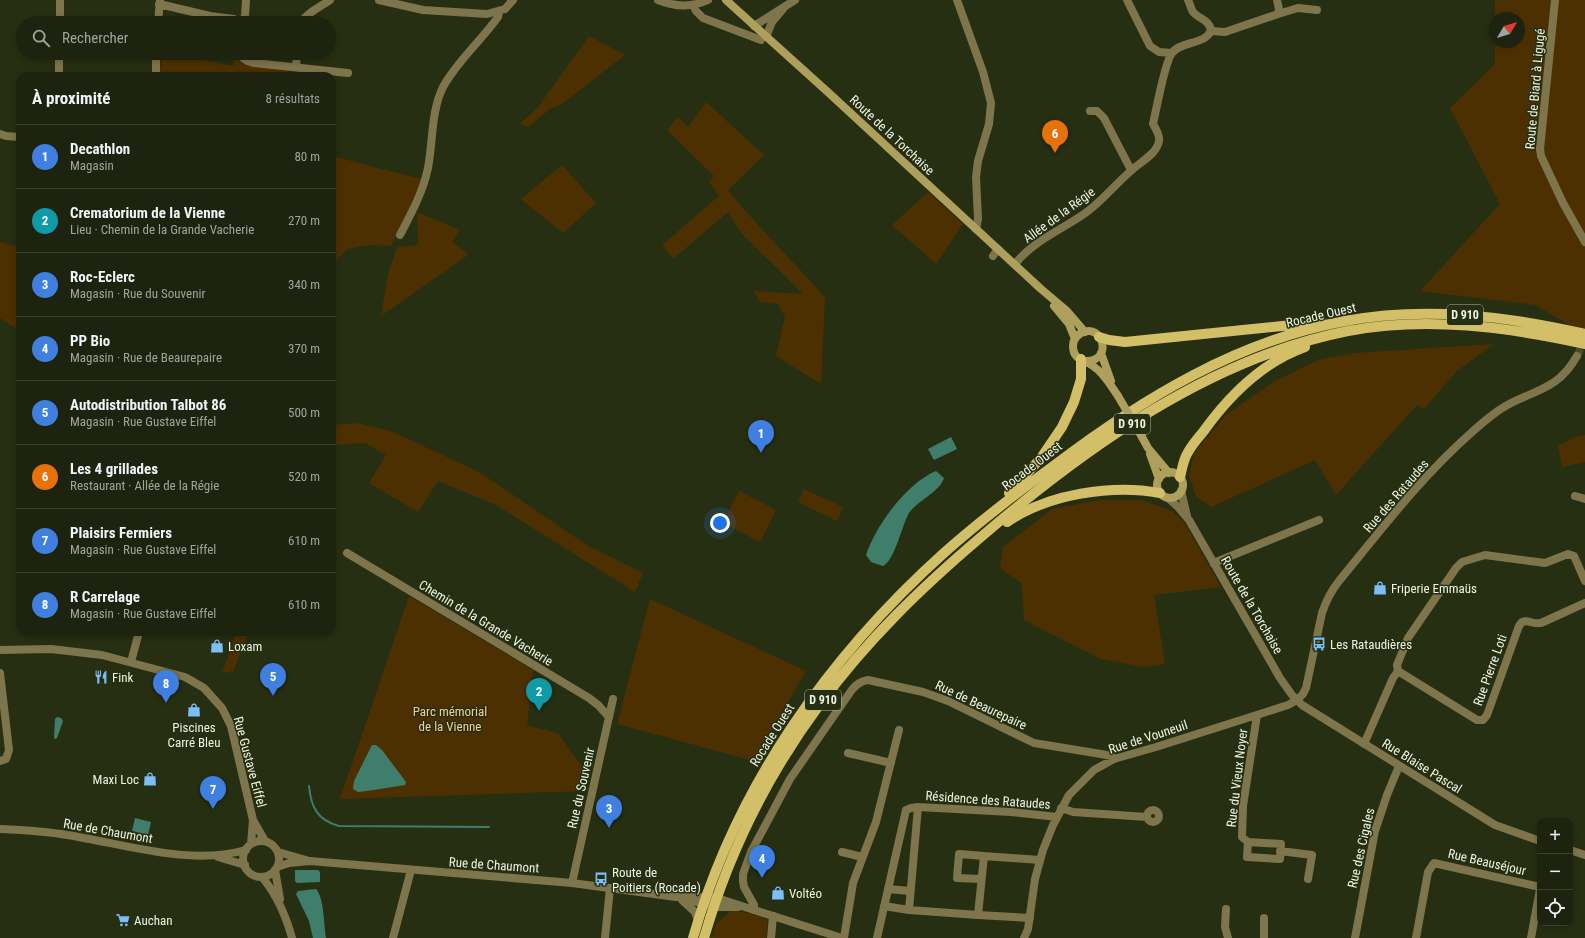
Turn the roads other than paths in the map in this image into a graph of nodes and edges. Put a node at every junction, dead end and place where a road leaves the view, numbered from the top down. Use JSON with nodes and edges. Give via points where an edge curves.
{"nodes":[{"id":1,"x":60,"y":0,"type":"edge"},
{"id":2,"x":246,"y":0,"type":"edge"},
{"id":3,"x":330,"y":0,"type":"edge"},
{"id":4,"x":379,"y":0,"type":"edge"},
{"id":5,"x":513,"y":0,"type":"edge"},
{"id":6,"x":658,"y":0,"type":"edge"},
{"id":7,"x":708,"y":0,"type":"edge"},
{"id":8,"x":726,"y":0,"type":"edge"},
{"id":9,"x":795,"y":0,"type":"edge"},
{"id":10,"x":957,"y":0,"type":"edge"},
{"id":11,"x":1127,"y":0,"type":"edge"},
{"id":12,"x":1188,"y":0,"type":"edge"},
{"id":13,"x":1277,"y":0,"type":"edge"},
{"id":14,"x":1555,"y":0,"type":"edge"},
{"id":15,"x":160,"y":2,"type":"edge"},
{"id":16,"x":695,"y":3,"type":"edge"},
{"id":17,"x":787,"y":6,"type":"junction"},
{"id":18,"x":1316,"y":10,"type":"dead end"},
{"id":19,"x":499,"y":12,"type":"junction"},
{"id":20,"x":1278,"y":14,"type":"junction"},
{"id":21,"x":60,"y":16,"type":"edge"},
{"id":22,"x":159,"y":16,"type":"edge"},
{"id":23,"x":210,"y":16,"type":"edge"},
{"id":24,"x":245,"y":16,"type":"edge"},
{"id":25,"x":308,"y":16,"type":"edge"},
{"id":26,"x":754,"y":26,"type":"junction"},
{"id":27,"x":1211,"y":30,"type":"junction"},
{"id":28,"x":764,"y":38,"type":"junction"},
{"id":29,"x":1172,"y":53,"type":"junction"},
{"id":30,"x":59,"y":60,"type":"edge"},
{"id":31,"x":156,"y":60,"type":"edge"},
{"id":32,"x":245,"y":60,"type":"edge"},
{"id":33,"x":296,"y":60,"type":"edge"},
{"id":34,"x":296,"y":67,"type":"junction"},
{"id":35,"x":59,"y":72,"type":"edge"},
{"id":36,"x":156,"y":72,"type":"edge"},
{"id":37,"x":348,"y":73,"type":"dead end"},
{"id":38,"x":1090,"y":111,"type":"dead end"},
{"id":39,"x":0,"y":134,"type":"edge"},
{"id":40,"x":16,"y":137,"type":"edge"},
{"id":41,"x":1130,"y":170,"type":"junction"},
{"id":42,"x":976,"y":229,"type":"junction"},
{"id":43,"x":400,"y":235,"type":"dead end"},
{"id":44,"x":1585,"y":242,"type":"edge"},
{"id":45,"x":998,"y":249,"type":"junction"},
{"id":46,"x":993,"y":256,"type":"dead end"},
{"id":47,"x":1015,"y":264,"type":"junction"},
{"id":48,"x":1041,"y":289,"type":"junction"},
{"id":49,"x":1344,"y":321,"type":"junction"},
{"id":50,"x":1363,"y":328,"type":"junction"},
{"id":51,"x":1085,"y":332,"type":"junction"},
{"id":52,"x":1585,"y":334,"type":"edge"},
{"id":53,"x":1099,"y":337,"type":"junction"},
{"id":54,"x":1075,"y":339,"type":"junction"},
{"id":55,"x":1585,"y":344,"type":"edge"},
{"id":56,"x":1101,"y":353,"type":"junction"},
{"id":57,"x":1577,"y":356,"type":"tunnel mouth"},
{"id":58,"x":1084,"y":360,"type":"junction"},
{"id":59,"x":1118,"y":396,"type":"junction"},
{"id":60,"x":1148,"y":448,"type":"junction"},
{"id":61,"x":1169,"y":473,"type":"junction"},
{"id":62,"x":1180,"y":477,"type":"junction"},
{"id":63,"x":1159,"y":480,"type":"junction"},
{"id":64,"x":1181,"y":491,"type":"junction"},
{"id":65,"x":1164,"y":496,"type":"junction"},
{"id":66,"x":1575,"y":496,"type":"dead end"},
{"id":67,"x":1585,"y":499,"type":"edge"},
{"id":68,"x":1189,"y":520,"type":"junction"},
{"id":69,"x":1319,"y":520,"type":"dead end"},
{"id":70,"x":963,"y":536,"type":"junction"},
{"id":71,"x":347,"y":553,"type":"dead end"},
{"id":72,"x":1214,"y":564,"type":"junction"},
{"id":73,"x":932,"y":578,"type":"junction"},
{"id":74,"x":1585,"y":581,"type":"edge"},
{"id":75,"x":1585,"y":604,"type":"edge"},
{"id":76,"x":138,"y":636,"type":"edge"},
{"id":77,"x":0,"y":650,"type":"edge"},
{"id":78,"x":131,"y":662,"type":"junction"},
{"id":79,"x":1398,"y":670,"type":"junction"},
{"id":80,"x":0,"y":673,"type":"edge"},
{"id":81,"x":614,"y":699,"type":"dead end"},
{"id":82,"x":1297,"y":700,"type":"junction"},
{"id":83,"x":1257,"y":715,"type":"junction"},
{"id":84,"x":609,"y":717,"type":"junction"},
{"id":85,"x":899,"y":730,"type":"dead end"},
{"id":86,"x":1364,"y":744,"type":"junction"},
{"id":87,"x":848,"y":753,"type":"dead end"},
{"id":88,"x":1114,"y":759,"type":"junction"},
{"id":89,"x":0,"y":761,"type":"edge"},
{"id":90,"x":891,"y":763,"type":"junction"},
{"id":91,"x":1398,"y":766,"type":"junction"},
{"id":92,"x":918,"y":807,"type":"junction"},
{"id":93,"x":1062,"y":808,"type":"junction"},
{"id":94,"x":1057,"y":817,"type":"junction"},
{"id":95,"x":1147,"y":817,"type":"dead end"},
{"id":96,"x":253,"y":820,"type":"junction"},
{"id":97,"x":0,"y":829,"type":"edge"},
{"id":98,"x":1537,"y":840,"type":"edge"},
{"id":99,"x":265,"y":842,"type":"junction"},
{"id":100,"x":1248,"y":842,"type":"junction"},
{"id":101,"x":248,"y":847,"type":"junction"},
{"id":102,"x":1573,"y":851,"type":"edge"},
{"id":103,"x":278,"y":852,"type":"junction"},
{"id":104,"x":842,"y":852,"type":"dead end"},
{"id":105,"x":1280,"y":852,"type":"junction"},
{"id":106,"x":212,"y":855,"type":"junction"},
{"id":107,"x":1585,"y":855,"type":"edge"},
{"id":108,"x":984,"y":856,"type":"junction"},
{"id":109,"x":862,"y":857,"type":"junction"},
{"id":110,"x":1040,"y":860,"type":"junction"},
{"id":111,"x":310,"y":861,"type":"junction"},
{"id":112,"x":245,"y":865,"type":"junction"},
{"id":113,"x":276,"y":869,"type":"junction"},
{"id":114,"x":411,"y":870,"type":"junction"},
{"id":115,"x":262,"y":877,"type":"junction"},
{"id":116,"x":981,"y":879,"type":"junction"},
{"id":117,"x":1308,"y":879,"type":"dead end"},
{"id":118,"x":572,"y":883,"type":"junction"},
{"id":119,"x":1537,"y":887,"type":"edge"},
{"id":120,"x":610,"y":888,"type":"junction"},
{"id":121,"x":888,"y":889,"type":"junction"},
{"id":122,"x":1540,"y":890,"type":"edge"},
{"id":123,"x":910,"y":891,"type":"junction"},
{"id":124,"x":676,"y":897,"type":"junction"},
{"id":125,"x":705,"y":901,"type":"junction"},
{"id":126,"x":716,"y":902,"type":"junction"},
{"id":127,"x":884,"y":906,"type":"junction"},
{"id":128,"x":1226,"y":909,"type":"dead end"},
{"id":129,"x":282,"y":910,"type":"junction"},
{"id":130,"x":754,"y":910,"type":"junction"},
{"id":131,"x":909,"y":910,"type":"junction"},
{"id":132,"x":978,"y":915,"type":"junction"},
{"id":133,"x":773,"y":916,"type":"junction"},
{"id":134,"x":1030,"y":918,"type":"junction"},
{"id":135,"x":1264,"y":918,"type":"dead end"},
{"id":136,"x":698,"y":921,"type":"junction"},
{"id":137,"x":292,"y":938,"type":"edge"},
{"id":138,"x":393,"y":938,"type":"edge"},
{"id":139,"x":605,"y":938,"type":"edge"},
{"id":140,"x":693,"y":938,"type":"edge"},
{"id":141,"x":704,"y":938,"type":"edge"},
{"id":142,"x":771,"y":938,"type":"edge"},
{"id":143,"x":843,"y":938,"type":"edge"},
{"id":144,"x":877,"y":938,"type":"edge"},
{"id":145,"x":1024,"y":938,"type":"edge"},
{"id":146,"x":1228,"y":938,"type":"edge"},
{"id":147,"x":1264,"y":938,"type":"edge"},
{"id":148,"x":1355,"y":938,"type":"edge"},
{"id":149,"x":1416,"y":938,"type":"edge"},
{"id":150,"x":1531,"y":938,"type":"edge"}],
"edges":[{"from":1,"to":21,"type":"street"},
{"from":2,"to":24,"type":"street"},
{"from":3,"to":25,"type":"street"},
{"from":4,"to":19,"type":"street","via":[[435,11],[487,14]]},
{"from":5,"to":19,"type":"street"},
{"from":6,"to":16,"type":"street","via":[[674,5]]},
{"from":7,"to":16,"type":"street","via":[[701,4]]},
{"from":8,"to":26,"type":"main road","name":"Route de la Torchaise"},
{"from":9,"to":17,"type":"street"},
{"from":10,"to":42,"type":"street","via":[[983,72],[991,103],[989,124],[976,177]]},
{"from":11,"to":29,"type":"street","via":[[1150,46],[1159,52]]},
{"from":12,"to":27,"type":"street","via":[[1193,12],[1208,23]]},
{"from":13,"to":20,"type":"street"},
{"from":14,"to":44,"type":"street","name":"Route de Biard à Ligugé","via":[[1540,156]]},
{"from":15,"to":22,"type":"street"},
{"from":15,"to":23,"type":"street"},
{"from":16,"to":28,"type":"street","via":[[696,11],[703,18]]},
{"from":17,"to":26,"type":"street"},
{"from":17,"to":28,"type":"street","via":[[772,22]]},
{"from":18,"to":20,"type":"street","via":[[1298,8]]},
{"from":19,"to":43,"type":"street","via":[[498,17],[470,50],[444,87],[435,117],[424,182]]},
{"from":20,"to":27,"type":"street","via":[[1224,32]]},
{"from":26,"to":28,"type":"main road","name":"Route de la Torchaise"},
{"from":27,"to":29,"type":"street","via":[[1205,38],[1184,45]]},
{"from":28,"to":42,"type":"main road","name":"Route de la Torchaise","via":[[884,143]]},
{"from":29,"to":41,"type":"street","name":"Allée de la Régie","via":[[1153,124],[1159,142],[1153,152]]},
{"from":30,"to":35,"type":"street"},
{"from":31,"to":36,"type":"street"},
{"from":32,"to":34,"type":"street"},
{"from":33,"to":34,"type":"street"},
{"from":34,"to":37,"type":"street"},
{"from":38,"to":41,"type":"street","via":[[1097,111],[1104,118]]},
{"from":39,"to":40,"type":"street"},
{"from":41,"to":47,"type":"street","name":"Allée de la Régie","via":[[1100,201],[1042,240]]},
{"from":42,"to":45,"type":"main road","name":"Route de la Torchaise"},
{"from":45,"to":46,"type":"street"},
{"from":45,"to":47,"type":"main road","name":"Route de la Torchaise"},
{"from":47,"to":48,"type":"main road","name":"Route de la Torchaise"},
{"from":48,"to":51,"type":"main road","name":"Route de la Torchaise","via":[[1067,311]]},
{"from":48,"to":54,"type":"main road","name":"Route de la Torchaise","via":[[1067,320]]},
{"from":49,"to":52,"type":"main road","name":"Rocade Ouest","number":"D 910","via":[[1407,314],[1462,314],[1512,320]]},
{"from":49,"to":53,"type":"main road","via":[[1311,322],[1125,342]]},
{"from":49,"to":70,"type":"main road","name":"Rocade Ouest","number":"D 910","via":[[1295,333],[1254,347],[1178,384],[1068,454]]},
{"from":50,"to":55,"type":"main road","name":"Rocade Ouest","number":"D 910","via":[[1408,324],[1462,325],[1511,330]]},
{"from":50,"to":62,"type":"main road","via":[[1299,349],[1247,382],[1221,407],[1192,446],[1184,460]]},
{"from":50,"to":73,"type":"main road","name":"Rocade Ouest","number":"D 910","via":[[1323,336],[1277,350],[1219,374],[1164,404],[1113,436],[1016,506]]},
{"from":51,"to":53,"type":"main road","via":[[1093,332]]},
{"from":51,"to":54,"type":"main road"},
{"from":53,"to":56,"type":"main road","via":[[1103,345]]},
{"from":54,"to":58,"type":"main road","via":[[1074,352]]},
{"from":56,"to":58,"type":"main road","via":[[1095,359]]},
{"from":56,"to":59,"type":"main road"},
{"from":57,"to":82,"type":"street","name":"Rue des Rataudes","via":[[1567,372],[1554,383],[1504,407],[1471,433],[1420,484],[1339,580],[1324,608],[1306,688]]},
{"from":58,"to":59,"type":"main road","via":[[1099,371]]},
{"from":58,"to":70,"type":"main road","via":[[1077,391],[1068,415],[1055,438],[1033,468]]},
{"from":59,"to":60,"type":"main road","bridge":true},
{"from":60,"to":61,"type":"main road"},
{"from":60,"to":63,"type":"main road"},
{"from":61,"to":62,"type":"main road"},
{"from":61,"to":63,"type":"main road"},
{"from":62,"to":64,"type":"main road"},
{"from":63,"to":65,"type":"main road","via":[[1157,487]]},
{"from":64,"to":65,"type":"main road","via":[[1176,496]]},
{"from":64,"to":68,"type":"street","name":"Route de la Torchaise"},
{"from":65,"to":68,"type":"street","name":"Route de la Torchaise"},
{"from":65,"to":73,"type":"main road","via":[[1137,490],[1103,491],[1034,506],[1021,512]]},
{"from":66,"to":67,"type":"street"},
{"from":68,"to":72,"type":"street","name":"Route de la Torchaise"},
{"from":69,"to":72,"type":"street"},
{"from":70,"to":125,"type":"main road","name":"Rocade Ouest","number":"D 910","via":[[867,629],[810,700],[777,749],[744,807]]},
{"from":71,"to":84,"type":"street","name":"Chemin de la Grande Vacherie","via":[[589,698]]},
{"from":72,"to":82,"type":"street","name":"Route de la Torchaise","via":[[1287,689]]},
{"from":73,"to":126,"type":"main road","name":"Rocade Ouest","number":"D 910","via":[[860,653],[786,754],[754,812]]},
{"from":74,"to":79,"type":"street","via":[[1574,556],[1568,554],[1545,563],[1485,555],[1462,562],[1408,638],[1397,665]]},
{"from":75,"to":79,"type":"street","name":"Rue Pierre Loti","via":[[1541,623],[1524,620],[1520,623],[1483,720],[1477,720]]},
{"from":76,"to":78,"type":"street"},
{"from":77,"to":78,"type":"street","name":"Rue Gustave Eiffel","via":[[69,650]]},
{"from":78,"to":96,"type":"street","name":"Rue Gustave Eiffel","via":[[191,679],[216,700],[231,726]]},
{"from":79,"to":86,"type":"street"},
{"from":80,"to":89,"type":"street","via":[[8,750],[6,759]]},
{"from":81,"to":84,"type":"street","name":"Rue du Souvenir"},
{"from":82,"to":83,"type":"street","name":"Rue de Vouneuil"},
{"from":82,"to":86,"type":"street","name":"Rue Blaise Pascal"},
{"from":83,"to":88,"type":"street","name":"Rue de Vouneuil"},
{"from":83,"to":100,"type":"street","name":"Rue du Vieux Noyer","via":[[1243,806],[1242,837]]},
{"from":84,"to":118,"type":"street","name":"Rue du Souvenir"},
{"from":85,"to":90,"type":"street"},
{"from":86,"to":91,"type":"street","name":"Rue Blaise Pascal"},
{"from":87,"to":90,"type":"street"},
{"from":88,"to":93,"type":"street","name":"Rue de Vouneuil","via":[[1094,770],[1083,780],[1069,795]]},
{"from":88,"to":130,"type":"street","name":"Rue de Beaurepaire","via":[[1101,754],[1034,743],[948,701],[923,692],[863,680],[851,691],[790,779],[751,852],[743,881]]},
{"from":90,"to":109,"type":"street","via":[[876,822]]},
{"from":91,"to":98,"type":"street","name":"Rue Blaise Pascal","via":[[1495,825]]},
{"from":91,"to":148,"type":"street","name":"Rue des Cigales","via":[[1375,831]]},
{"from":92,"to":94,"type":"street","name":"Résidence des Rataudes"},
{"from":92,"to":121,"type":"street","via":[[906,810]]},
{"from":92,"to":123,"type":"street"},
{"from":93,"to":94,"type":"street","name":"Rue de Vouneuil"},
{"from":93,"to":95,"type":"street","via":[[1073,812]]},
{"from":94,"to":110,"type":"street","name":"Rue de Vouneuil"},
{"from":96,"to":99,"type":"street","name":"Rue Gustave Eiffel"},
{"from":96,"to":101,"type":"street","name":"Rue Gustave Eiffel"},
{"from":97,"to":106,"type":"street","name":"Rue de Chaumont","via":[[67,835],[146,850]]},
{"from":99,"to":101,"type":"street","via":[[255,842]]},
{"from":99,"to":103,"type":"street","via":[[275,847]]},
{"from":100,"to":105,"type":"street","name":"Rue du Vieux Noyer","via":[[1281,844]]},
{"from":100,"to":105,"type":"street","name":"Rue du Vieux Noyer","via":[[1248,857],[1280,859]]},
{"from":101,"to":106,"type":"street","via":[[234,853]]},
{"from":101,"to":112,"type":"street","via":[[244,855]]},
{"from":102,"to":107,"type":"street"},
{"from":103,"to":111,"type":"street","name":"Rue de Chaumont"},
{"from":103,"to":113,"type":"street"},
{"from":104,"to":109,"type":"street"},
{"from":105,"to":117,"type":"street","via":[[1312,855]]},
{"from":106,"to":112,"type":"street"},
{"from":108,"to":110,"type":"street"},
{"from":108,"to":116,"type":"street"},
{"from":108,"to":116,"type":"street","via":[[959,854],[957,878]]},
{"from":109,"to":143,"type":"street","via":[[853,883]]},
{"from":110,"to":134,"type":"street","name":"Rue de Vouneuil"},
{"from":111,"to":113,"type":"street","name":"Rue de Chaumont","via":[[289,863]]},
{"from":111,"to":114,"type":"street","name":"Rue de Chaumont"},
{"from":112,"to":115,"type":"street","via":[[254,875]]},
{"from":113,"to":115,"type":"street"},
{"from":113,"to":129,"type":"street"},
{"from":114,"to":118,"type":"street","name":"Rue de Chaumont"},
{"from":114,"to":138,"type":"street"},
{"from":115,"to":129,"type":"street"},
{"from":116,"to":132,"type":"street"},
{"from":118,"to":120,"type":"street","name":"Rue de Chaumont"},
{"from":119,"to":149,"type":"street","name":"Rue Beauséjour","via":[[1434,863],[1428,872]]},
{"from":120,"to":124,"type":"street","name":"Rue de Chaumont"},
{"from":120,"to":139,"type":"street"},
{"from":121,"to":123,"type":"street"},
{"from":121,"to":127,"type":"street"},
{"from":122,"to":150,"type":"street"},
{"from":123,"to":131,"type":"street"},
{"from":124,"to":125,"type":"street","name":"Rue de Chaumont"},
{"from":124,"to":136,"type":"street","via":[[695,912]]},
{"from":125,"to":126,"type":"street","name":"Rue de Chaumont"},
{"from":125,"to":136,"type":"main road","name":"Rocade Ouest","number":"D 910"},
{"from":126,"to":130,"type":"street","name":"Rue de Chaumont"},
{"from":126,"to":141,"type":"main road","name":"Rocade Ouest","number":"D 910"},
{"from":127,"to":131,"type":"street"},
{"from":127,"to":144,"type":"street"},
{"from":128,"to":146,"type":"street","via":[[1225,927]]},
{"from":129,"to":137,"type":"street"},
{"from":130,"to":133,"type":"street","name":"Rue de Chaumont"},
{"from":131,"to":132,"type":"street"},
{"from":132,"to":134,"type":"street"},
{"from":133,"to":142,"type":"street"},
{"from":133,"to":143,"type":"street","name":"Rue de Chaumont"},
{"from":134,"to":145,"type":"street","name":"Rue de Vouneuil"},
{"from":135,"to":147,"type":"street"},
{"from":136,"to":140,"type":"main road","name":"Rocade Ouest","number":"D 910"}]}
